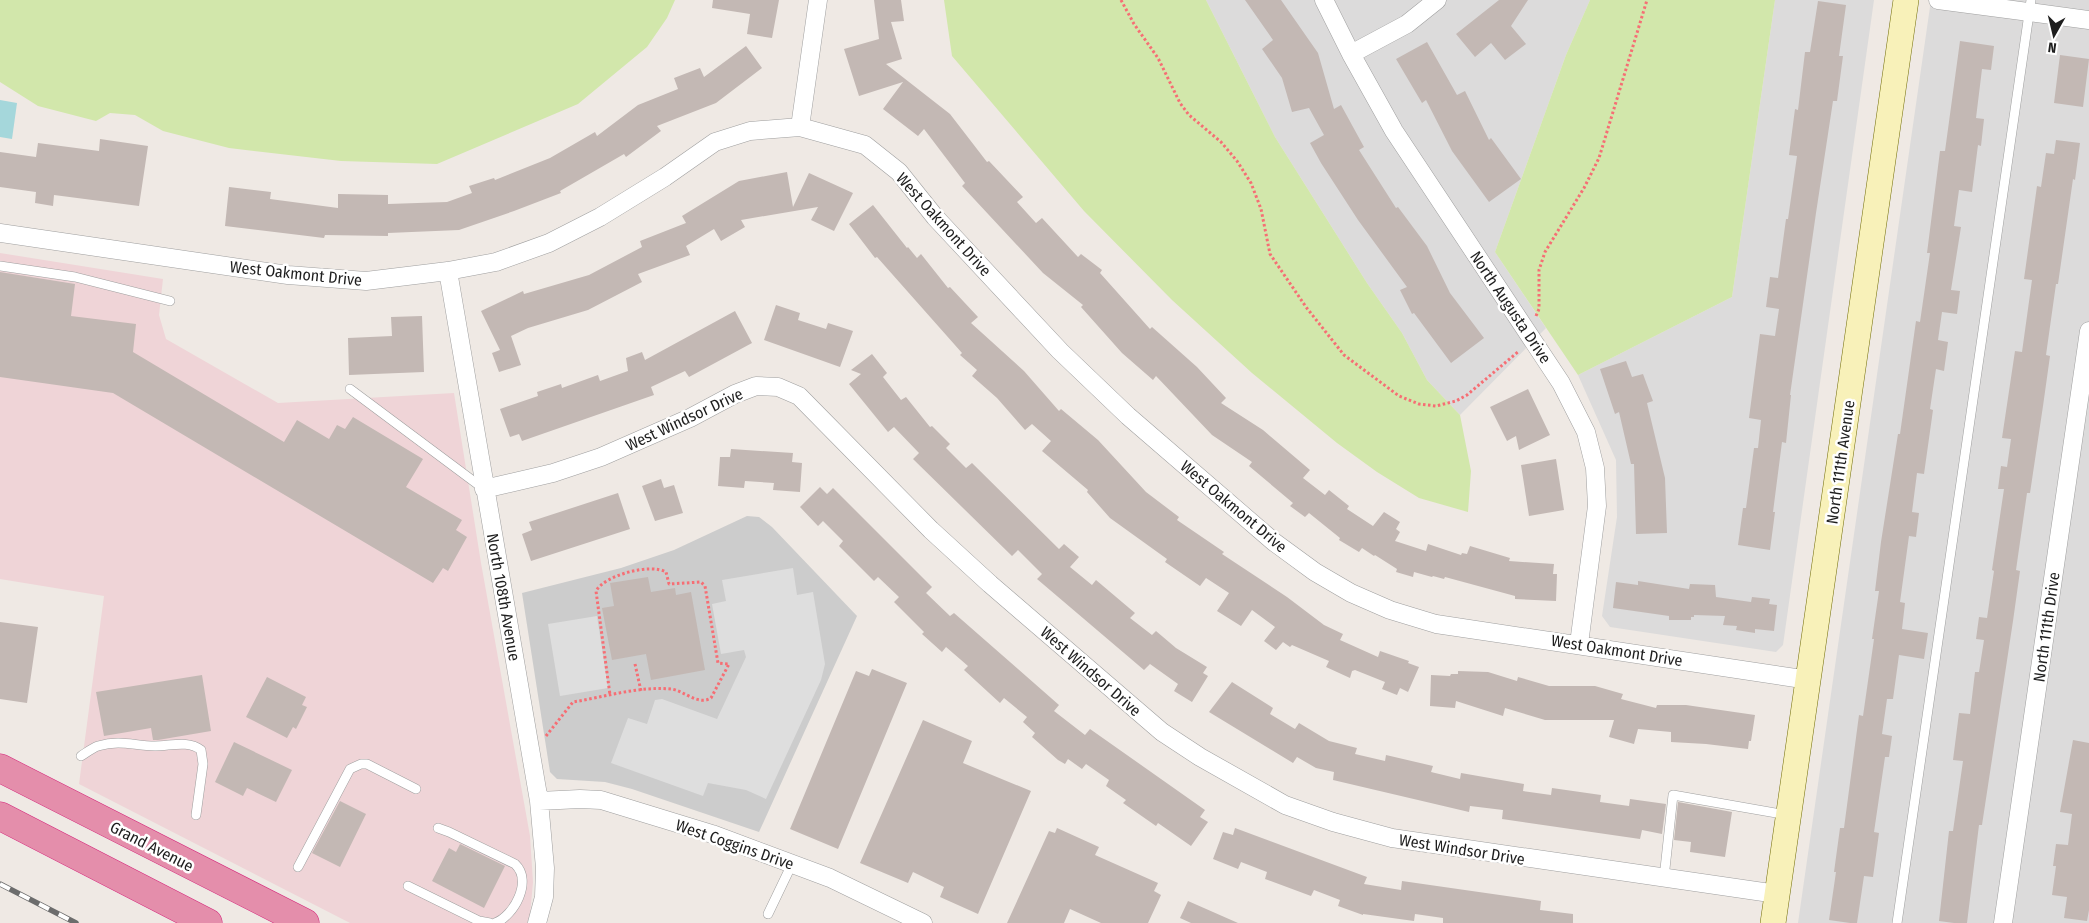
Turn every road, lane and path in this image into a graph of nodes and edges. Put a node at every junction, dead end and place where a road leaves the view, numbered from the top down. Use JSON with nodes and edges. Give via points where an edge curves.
{"nodes":[{"id":1,"x":818,"y":0,"type":"edge"},
{"id":2,"x":1121,"y":0,"type":"edge"},
{"id":3,"x":1324,"y":0,"type":"edge"},
{"id":4,"x":1437,"y":0,"type":"edge"},
{"id":5,"x":1647,"y":0,"type":"edge"},
{"id":6,"x":1906,"y":0,"type":"edge"},
{"id":7,"x":1938,"y":0,"type":"edge"},
{"id":8,"x":2030,"y":6,"type":"edge"},
{"id":9,"x":2089,"y":20,"type":"edge"},
{"id":10,"x":1351,"y":54,"type":"junction"},
{"id":11,"x":800,"y":127,"type":"junction"},
{"id":12,"x":0,"y":233,"type":"edge"},
{"id":13,"x":0,"y":266,"type":"edge"},
{"id":14,"x":448,"y":271,"type":"junction"},
{"id":15,"x":170,"y":301,"type":"dead end"},
{"id":16,"x":2089,"y":331,"type":"edge"},
{"id":17,"x":1528,"y":333,"type":"junction"},
{"id":18,"x":350,"y":389,"type":"dead end"},
{"id":19,"x":484,"y":489,"type":"junction"},
{"id":20,"x":1579,"y":644,"type":"junction"},
{"id":21,"x":635,"y":664,"type":"dead end"},
{"id":22,"x":1809,"y":680,"type":"junction"},
{"id":23,"x":640,"y":691,"type":"junction"},
{"id":24,"x":610,"y":696,"type":"junction"},
{"id":25,"x":542,"y":740,"type":"dead end"},
{"id":26,"x":81,"y":756,"type":"dead end"},
{"id":27,"x":0,"y":768,"type":"edge"},
{"id":28,"x":416,"y":789,"type":"dead end"},
{"id":29,"x":539,"y":802,"type":"junction"},
{"id":30,"x":196,"y":815,"type":"dead end"},
{"id":31,"x":1789,"y":815,"type":"junction"},
{"id":32,"x":0,"y":816,"type":"edge"},
{"id":33,"x":438,"y":828,"type":"dead end"},
{"id":34,"x":792,"y":864,"type":"junction"},
{"id":35,"x":298,"y":867,"type":"dead end"},
{"id":36,"x":1664,"y":878,"type":"junction"},
{"id":37,"x":408,"y":886,"type":"dead end"},
{"id":38,"x":1777,"y":894,"type":"junction"},
{"id":39,"x":768,"y":914,"type":"dead end"},
{"id":40,"x":208,"y":923,"type":"edge"},
{"id":41,"x":305,"y":923,"type":"edge"},
{"id":42,"x":490,"y":923,"type":"edge"},
{"id":43,"x":495,"y":923,"type":"edge"},
{"id":44,"x":537,"y":923,"type":"edge"},
{"id":45,"x":923,"y":923,"type":"edge"},
{"id":46,"x":1773,"y":923,"type":"edge"},
{"id":47,"x":1897,"y":923,"type":"edge"},
{"id":48,"x":2003,"y":923,"type":"edge"}],
"edges":[{"from":1,"to":11,"type":"street"},
{"from":2,"to":17,"type":"path","via":[[1158,58],[1188,115],[1221,142],[1251,183],[1270,254],[1344,355],[1399,396],[1419,404],[1436,406],[1467,395],[1521,349]]},
{"from":3,"to":10,"type":"street","name":"North Augusta Drive"},
{"from":4,"to":10,"type":"street","via":[[1407,24]]},
{"from":5,"to":17,"type":"path","via":[[1599,158],[1545,252],[1539,270],[1539,310]]},
{"from":6,"to":22,"type":"street","name":"North 111th Avenue"},
{"from":7,"to":8,"type":"street"},
{"from":8,"to":9,"type":"street"},
{"from":8,"to":47,"type":"lane"},
{"from":10,"to":17,"type":"street","name":"North Augusta Drive","via":[[1394,131]]},
{"from":11,"to":14,"type":"street","name":"West Oakmont Drive","via":[[750,131],[715,142],[666,178],[600,218],[549,243],[496,262]]},
{"from":11,"to":20,"type":"street","name":"West Oakmont Drive","via":[[865,145],[899,172],[935,217],[1074,364],[1128,416],[1274,542],[1315,572],[1390,610],[1436,624]]},
{"from":12,"to":14,"type":"street","name":"West Oakmont Drive","via":[[288,275],[366,281]]},
{"from":13,"to":15,"type":"lane","via":[[75,277]]},
{"from":14,"to":19,"type":"street","name":"North 108th Avenue"},
{"from":16,"to":48,"type":"street","name":"North 111th Drive"},
{"from":17,"to":20,"type":"street","name":"North Augusta Drive","via":[[1561,383],[1586,432],[1595,468],[1597,506]]},
{"from":18,"to":19,"type":"lane"},
{"from":19,"to":29,"type":"street","name":"North 108th Avenue"},
{"from":19,"to":36,"type":"street","name":"West Windsor Drive","via":[[601,458],[735,394],[756,386],[778,387],[799,396],[953,550],[1162,732],[1247,785],[1309,814],[1392,838]]},
{"from":20,"to":22,"type":"street","name":"West Oakmont Drive"},
{"from":21,"to":23,"type":"path"},
{"from":22,"to":31,"type":"street","name":"North 111th Avenue"},
{"from":23,"to":24,"type":"path"},
{"from":23,"to":24,"type":"path","via":[[672,689],[701,701],[711,698],[729,664],[718,662],[702,582],[670,584],[666,572],[656,568],[613,577],[599,585],[596,590]]},
{"from":24,"to":25,"type":"path","via":[[574,702]]},
{"from":26,"to":30,"type":"lane","via":[[96,746],[125,742],[196,746],[201,750],[203,764]]},
{"from":27,"to":41,"type":"highway","name":"Grand Avenue"},
{"from":28,"to":35,"type":"lane","via":[[373,766],[355,766],[347,774]]},
{"from":29,"to":34,"type":"street","name":"West Coggins Drive","via":[[580,798],[601,800],[727,839]]},
{"from":29,"to":44,"type":"street","name":"North 108th Avenue","via":[[546,868],[544,897]]},
{"from":31,"to":36,"type":"lane","via":[[1673,795]]},
{"from":31,"to":38,"type":"street","name":"North 111th Avenue"},
{"from":32,"to":40,"type":"highway"},
{"from":33,"to":43,"type":"lane","via":[[519,868],[522,884],[518,900],[503,920]]},
{"from":34,"to":39,"type":"lane"},
{"from":34,"to":45,"type":"street","name":"West Coggins Drive","via":[[830,878]]},
{"from":36,"to":38,"type":"street","name":"West Windsor Drive"},
{"from":37,"to":42,"type":"lane","via":[[479,921]]},
{"from":38,"to":46,"type":"street","name":"North 111th Avenue"}]}
